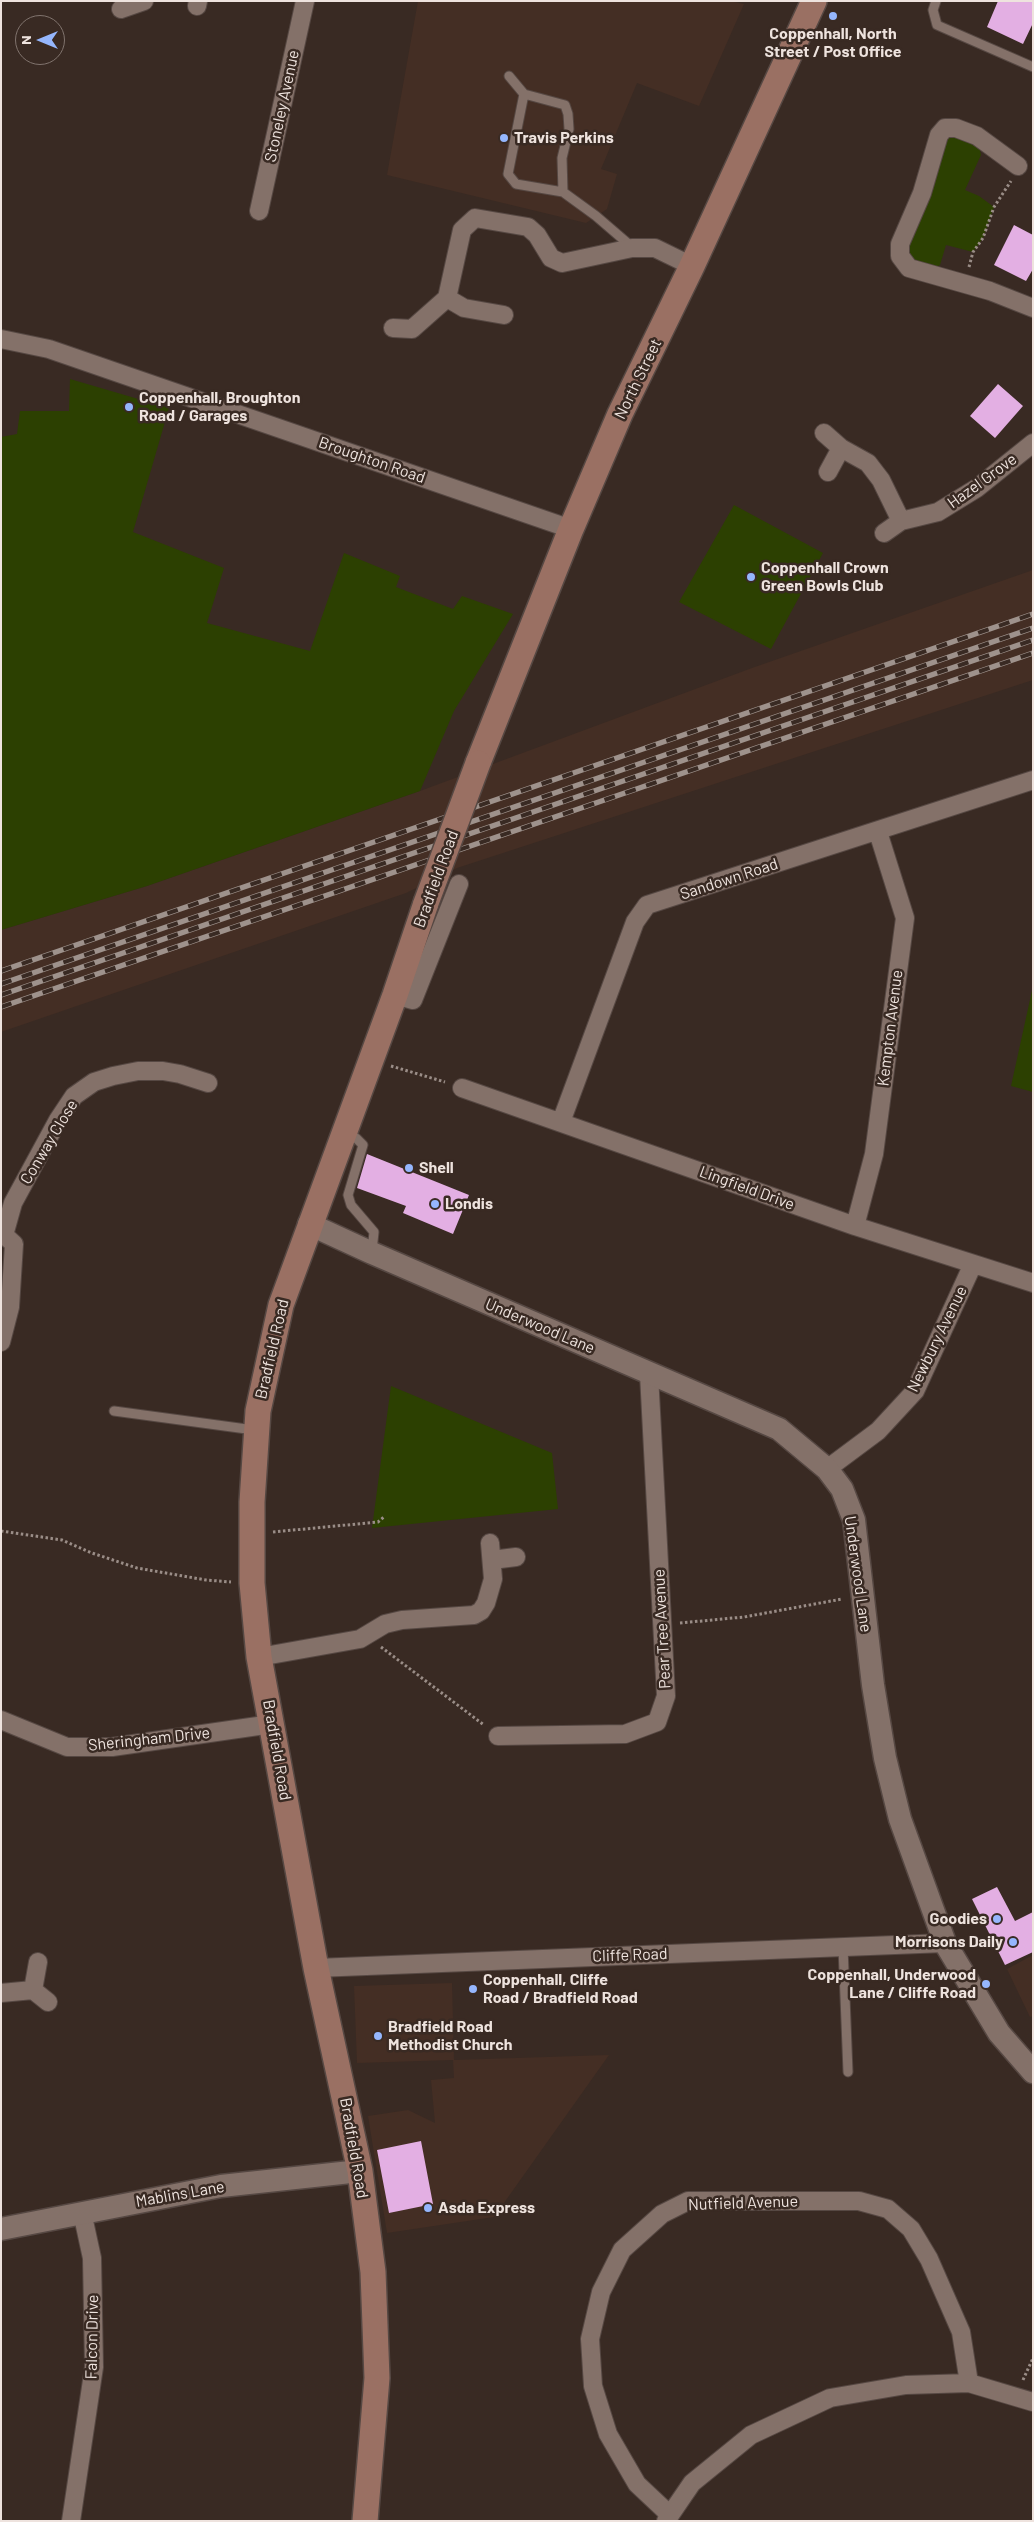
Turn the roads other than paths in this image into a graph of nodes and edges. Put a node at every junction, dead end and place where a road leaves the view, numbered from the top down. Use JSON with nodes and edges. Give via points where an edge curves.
{"nodes":[{"id":1,"x":144,"y":1,"type":"edge"},
{"id":2,"x":305,"y":1,"type":"edge"},
{"id":3,"x":814,"y":1,"type":"edge"},
{"id":4,"x":936,"y":1,"type":"edge"},
{"id":5,"x":121,"y":9,"type":"dead end"},
{"id":6,"x":1033,"y":67,"type":"edge"},
{"id":7,"x":509,"y":76,"type":"dead end"},
{"id":8,"x":524,"y":94,"type":"junction"},
{"id":9,"x":1018,"y":166,"type":"road end"},
{"id":10,"x":563,"y":192,"type":"junction"},
{"id":11,"x":259,"y":211,"type":"dead end"},
{"id":12,"x":632,"y":248,"type":"junction"},
{"id":13,"x":692,"y":266,"type":"junction"},
{"id":14,"x":447,"y":298,"type":"junction"},
{"id":15,"x":1033,"y":308,"type":"edge"},
{"id":16,"x":504,"y":315,"type":"dead end"},
{"id":17,"x":392,"y":328,"type":"dead end"},
{"id":18,"x":1,"y":339,"type":"edge"},
{"id":19,"x":824,"y":433,"type":"dead end"},
{"id":20,"x":1033,"y":443,"type":"edge"},
{"id":21,"x":842,"y":448,"type":"junction"},
{"id":22,"x":828,"y":472,"type":"dead end"},
{"id":23,"x":901,"y":521,"type":"junction"},
{"id":24,"x":571,"y":529,"type":"junction"},
{"id":25,"x":884,"y":533,"type":"dead end"},
{"id":26,"x":478,"y":763,"type":"joint"},
{"id":27,"x":1033,"y":780,"type":"edge"},
{"id":28,"x":878,"y":832,"type":"junction"},
{"id":29,"x":459,"y":884,"type":"dead end"},
{"id":30,"x":395,"y":995,"type":"junction"},
{"id":31,"x":208,"y":1083,"type":"dead end"},
{"id":32,"x":462,"y":1088,"type":"road end"},
{"id":33,"x":562,"y":1122,"type":"junction"},
{"id":34,"x":343,"y":1134,"type":"junction"},
{"id":35,"x":309,"y":1224,"type":"junction"},
{"id":36,"x":854,"y":1226,"type":"junction"},
{"id":37,"x":3,"y":1233,"type":"edge"},
{"id":38,"x":372,"y":1254,"type":"junction"},
{"id":39,"x":973,"y":1264,"type":"junction"},
{"id":40,"x":1033,"y":1284,"type":"edge"},
{"id":41,"x":1,"y":1342,"type":"edge"},
{"id":42,"x":649,"y":1374,"type":"junction"},
{"id":43,"x":114,"y":1411,"type":"dead end"},
{"id":44,"x":257,"y":1431,"type":"junction"},
{"id":45,"x":827,"y":1469,"type":"junction"},
{"id":46,"x":516,"y":1557,"type":"dead end"},
{"id":47,"x":259,"y":1657,"type":"junction"},
{"id":48,"x":1,"y":1720,"type":"edge"},
{"id":49,"x":272,"y":1724,"type":"junction"},
{"id":50,"x":498,"y":1736,"type":"road end"},
{"id":51,"x":945,"y":1943,"type":"junction"},
{"id":52,"x":843,"y":1947,"type":"junction"},
{"id":53,"x":38,"y":1962,"type":"dead end"},
{"id":54,"x":316,"y":1968,"type":"junction"},
{"id":55,"x":33,"y":1990,"type":"junction"},
{"id":56,"x":1,"y":1993,"type":"edge"},
{"id":57,"x":48,"y":2002,"type":"dead end"},
{"id":58,"x":848,"y":2072,"type":"dead end"},
{"id":59,"x":1033,"y":2072,"type":"edge"},
{"id":60,"x":360,"y":2171,"type":"junction"},
{"id":61,"x":82,"y":2212,"type":"junction"},
{"id":62,"x":1,"y":2229,"type":"edge"},
{"id":63,"x":969,"y":2382,"type":"junction"},
{"id":64,"x":1033,"y":2402,"type":"edge"},
{"id":65,"x":668,"y":2518,"type":"edge"},
{"id":66,"x":71,"y":2521,"type":"edge"},
{"id":67,"x":365,"y":2521,"type":"edge"}],
"edges":[{"from":1,"to":5,"type":"street"},
{"from":2,"to":11,"type":"street","name":"Stoneley Avenue"},
{"from":3,"to":13,"type":"main road","name":"North Street"},
{"from":4,"to":6,"type":"lane","via":[[933,10],[936,25]]},
{"from":7,"to":8,"type":"lane"},
{"from":8,"to":10,"type":"lane","via":[[565,105],[569,129],[562,158]]},
{"from":8,"to":10,"type":"lane","via":[[508,174],[516,184]]},
{"from":9,"to":15,"type":"street","via":[[977,136],[956,128],[945,128],[939,135],[922,193],[900,244],[900,256],[909,268],[990,291]]},
{"from":10,"to":12,"type":"lane"},
{"from":12,"to":13,"type":"street","via":[[655,248]]},
{"from":12,"to":14,"type":"street","via":[[562,263],[551,258],[537,234],[528,227],[475,218],[462,230]]},
{"from":13,"to":24,"type":"main road","name":"North Street","via":[[620,414]]},
{"from":14,"to":16,"type":"street","via":[[464,308]]},
{"from":14,"to":17,"type":"street","via":[[412,328]]},
{"from":18,"to":24,"type":"street","name":"Broughton Road","via":[[48,349]]},
{"from":19,"to":21,"type":"street"},
{"from":20,"to":23,"type":"street","name":"Hazel Grove","via":[[977,488],[938,512]]},
{"from":21,"to":22,"type":"street"},
{"from":21,"to":23,"type":"street","via":[[868,463],[881,480]]},
{"from":23,"to":25,"type":"street"},
{"from":24,"to":26,"type":"main road","name":"North Street"},
{"from":26,"to":30,"type":"main road","name":"Bradfield Road","bridge":true},
{"from":27,"to":28,"type":"street","name":"Sandown Road"},
{"from":28,"to":33,"type":"street","name":"Sandown Road","via":[[647,905],[635,922]]},
{"from":28,"to":36,"type":"street","name":"Kempton Avenue","via":[[905,918],[874,1154]]},
{"from":29,"to":30,"type":"street","name":"Bradfield Road","via":[[414,1000]]},
{"from":30,"to":34,"type":"main road","name":"Bradfield Road"},
{"from":31,"to":37,"type":"street","name":"Conway Close","via":[[163,1071],[138,1072],[94,1082],[74,1096],[13,1203]]},
{"from":32,"to":33,"type":"street","name":"Lingfield Drive"},
{"from":33,"to":36,"type":"street","name":"Lingfield Drive"},
{"from":34,"to":35,"type":"main road","name":"Bradfield Road"},
{"from":34,"to":38,"type":"lane","via":[[364,1145],[348,1195],[351,1205],[374,1232]]},
{"from":35,"to":38,"type":"street","name":"Underwood Lane"},
{"from":35,"to":44,"type":"main road","name":"Bradfield Road","via":[[281,1305],[258,1411]]},
{"from":36,"to":39,"type":"street","name":"Lingfield Drive"},
{"from":37,"to":41,"type":"street","name":"Conway Close","via":[[14,1244],[10,1307]]},
{"from":38,"to":42,"type":"street","name":"Underwood Lane"},
{"from":39,"to":40,"type":"street","name":"Lingfield Drive"},
{"from":39,"to":45,"type":"street","name":"Newbury Avenue","via":[[915,1391],[878,1431]]},
{"from":42,"to":45,"type":"street","name":"Underwood Lane","via":[[779,1429]]},
{"from":42,"to":50,"type":"street","name":"Pear Tree Avenue","via":[[666,1696],[656,1722],[625,1734]]},
{"from":43,"to":44,"type":"lane"},
{"from":44,"to":47,"type":"main road","name":"Bradfield Road","via":[[252,1583]]},
{"from":45,"to":51,"type":"street","name":"Underwood Lane","via":[[842,1489],[854,1520],[872,1685],[885,1758],[900,1819]]},
{"from":46,"to":47,"type":"street","via":[[491,1551],[493,1579],[490,1592],[481,1611],[474,1615],[402,1620],[385,1624],[360,1639]]},
{"from":47,"to":49,"type":"main road","name":"Bradfield Road"},
{"from":48,"to":49,"type":"street","name":"Sheringham Drive","via":[[67,1747],[112,1747]]},
{"from":49,"to":54,"type":"main road","name":"Bradfield Road"},
{"from":51,"to":52,"type":"street","name":"Cliffe Road"},
{"from":51,"to":59,"type":"street","name":"Underwood Lane","via":[[999,2033]]},
{"from":52,"to":54,"type":"street","name":"Cliffe Road"},
{"from":52,"to":58,"type":"lane"},
{"from":53,"to":55,"type":"street"},
{"from":54,"to":60,"type":"main road","name":"Bradfield Road"},
{"from":55,"to":56,"type":"street"},
{"from":55,"to":57,"type":"street"},
{"from":60,"to":61,"type":"street","name":"Mablins Lane","via":[[221,2186]]},
{"from":60,"to":67,"type":"main road","name":"Bradfield Road","via":[[373,2272],[377,2378]]},
{"from":61,"to":62,"type":"street","name":"Mablins Lane"},
{"from":61,"to":66,"type":"street","name":"Falcon Drive","via":[[92,2258],[94,2367]]},
{"from":63,"to":64,"type":"street"},
{"from":63,"to":65,"type":"street","via":[[906,2385],[830,2398],[751,2435],[692,2483]]},
{"from":63,"to":65,"type":"street","name":"Nutfield Avenue","via":[[961,2332],[929,2259],[911,2229],[888,2209],[859,2201],[688,2202],[662,2214],[622,2250],[601,2292],[590,2339],[593,2386],[608,2434],[637,2484]]}]}
